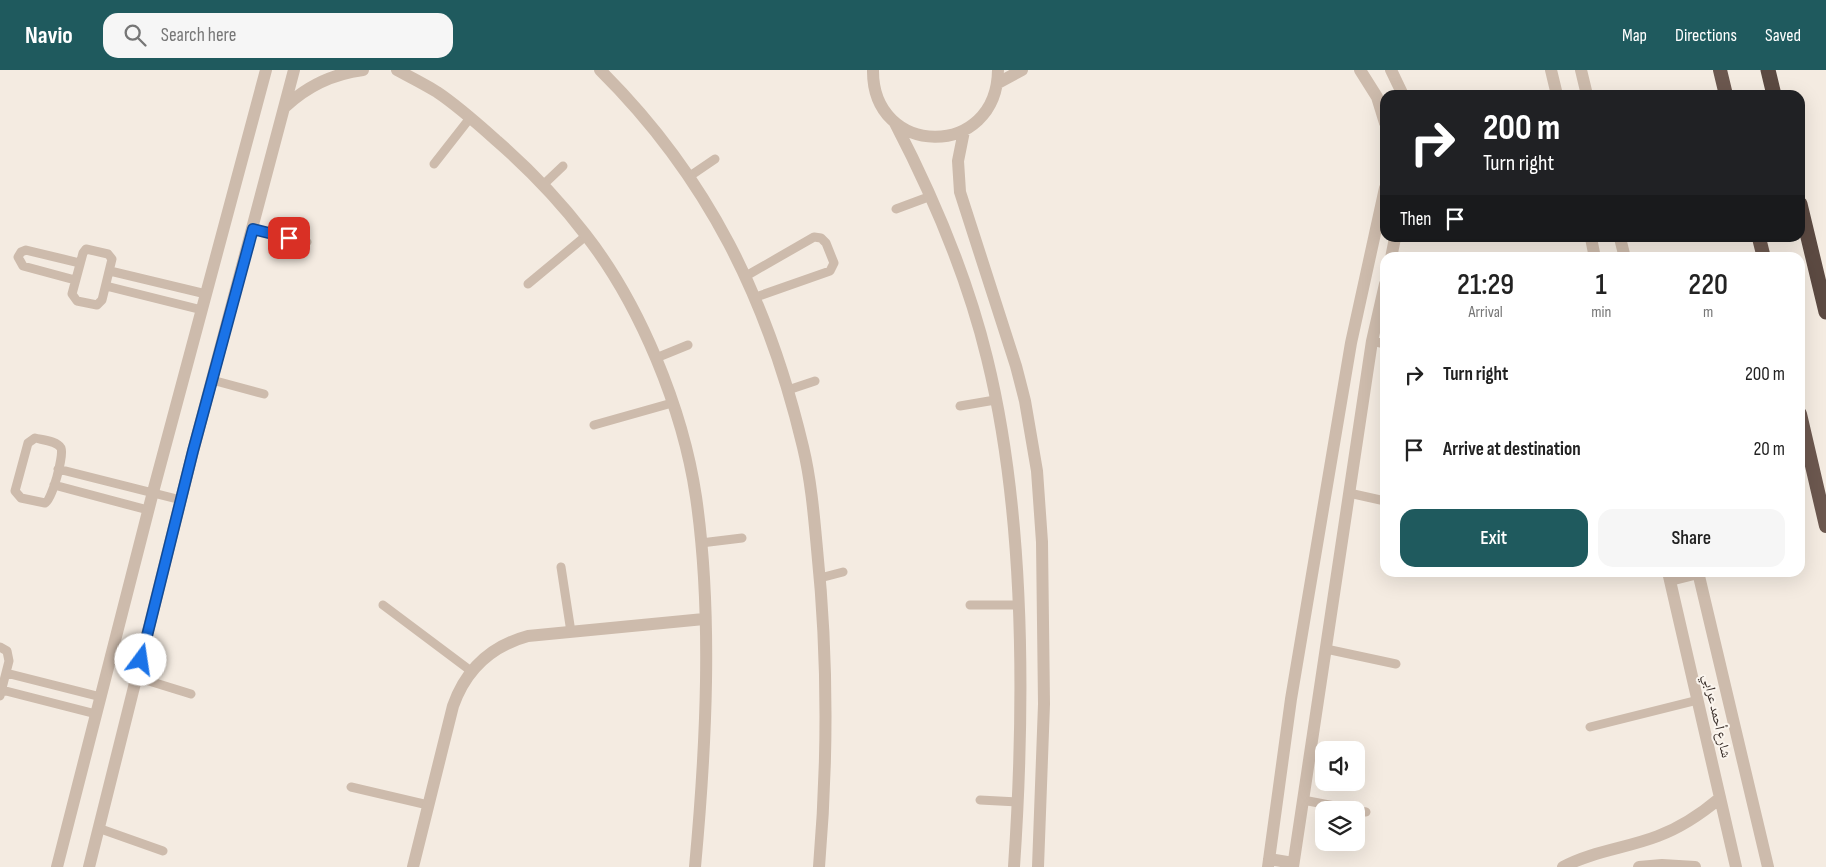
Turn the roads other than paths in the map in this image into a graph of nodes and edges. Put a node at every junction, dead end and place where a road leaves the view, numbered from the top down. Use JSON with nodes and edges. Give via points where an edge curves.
{"nodes":[{"id":1,"x":266,"y":70,"type":"edge"},
{"id":2,"x":294,"y":70,"type":"edge"},
{"id":3,"x":362,"y":70,"type":"edge"},
{"id":4,"x":396,"y":70,"type":"edge"},
{"id":5,"x":600,"y":70,"type":"edge"},
{"id":6,"x":1022,"y":70,"type":"edge"},
{"id":7,"x":1360,"y":70,"type":"edge"},
{"id":8,"x":1391,"y":70,"type":"edge"},
{"id":9,"x":1551,"y":70,"type":"edge"},
{"id":10,"x":1581,"y":70,"type":"edge"},
{"id":11,"x":1720,"y":70,"type":"edge"},
{"id":12,"x":1768,"y":70,"type":"edge"},
{"id":13,"x":871,"y":73,"type":"edge"},
{"id":14,"x":998,"y":76,"type":"edge"},
{"id":15,"x":1401,"y":90,"type":"edge"},
{"id":16,"x":1556,"y":90,"type":"edge"},
{"id":17,"x":1586,"y":90,"type":"edge"},
{"id":18,"x":1725,"y":90,"type":"edge"},
{"id":19,"x":1773,"y":90,"type":"edge"},
{"id":20,"x":285,"y":107,"type":"junction"},
{"id":21,"x":1380,"y":107,"type":"edge"},
{"id":22,"x":470,"y":118,"type":"junction"},
{"id":23,"x":895,"y":123,"type":"junction"},
{"id":24,"x":964,"y":131,"type":"junction"},
{"id":25,"x":715,"y":159,"type":"dead end"},
{"id":26,"x":434,"y":164,"type":"dead end"},
{"id":27,"x":563,"y":166,"type":"dead end"},
{"id":28,"x":690,"y":176,"type":"junction"},
{"id":29,"x":543,"y":185,"type":"junction"},
{"id":30,"x":931,"y":196,"type":"junction"},
{"id":31,"x":896,"y":209,"type":"dead end"},
{"id":32,"x":1380,"y":211,"type":"edge"},
{"id":33,"x":1805,"y":225,"type":"edge"},
{"id":34,"x":253,"y":229,"type":"junction"},
{"id":35,"x":587,"y":235,"type":"junction"},
{"id":36,"x":307,"y":242,"type":"dead end"},
{"id":37,"x":80,"y":263,"type":"junction"},
{"id":38,"x":110,"y":271,"type":"junction"},
{"id":39,"x":746,"y":276,"type":"junction"},
{"id":40,"x":75,"y":280,"type":"junction"},
{"id":41,"x":528,"y":284,"type":"dead end"},
{"id":42,"x":106,"y":286,"type":"junction"},
{"id":43,"x":206,"y":294,"type":"junction"},
{"id":44,"x":756,"y":297,"type":"junction"},
{"id":45,"x":1380,"y":306,"type":"edge"},
{"id":46,"x":202,"y":310,"type":"junction"},
{"id":47,"x":1826,"y":312,"type":"edge"},
{"id":48,"x":1372,"y":341,"type":"junction"},
{"id":49,"x":1380,"y":343,"type":"edge"},
{"id":50,"x":688,"y":345,"type":"dead end"},
{"id":51,"x":656,"y":358,"type":"junction"},
{"id":52,"x":212,"y":380,"type":"junction"},
{"id":53,"x":815,"y":381,"type":"dead end"},
{"id":54,"x":788,"y":390,"type":"junction"},
{"id":55,"x":264,"y":394,"type":"dead end"},
{"id":56,"x":995,"y":400,"type":"junction"},
{"id":57,"x":672,"y":403,"type":"junction"},
{"id":58,"x":960,"y":406,"type":"dead end"},
{"id":59,"x":594,"y":425,"type":"dead end"},
{"id":60,"x":1805,"y":436,"type":"edge"},
{"id":61,"x":58,"y":469,"type":"junction"},
{"id":62,"x":54,"y":485,"type":"junction"},
{"id":63,"x":153,"y":492,"type":"junction"},
{"id":64,"x":1349,"y":493,"type":"junction"},
{"id":65,"x":181,"y":500,"type":"junction"},
{"id":66,"x":1380,"y":500,"type":"edge"},
{"id":67,"x":148,"y":510,"type":"junction"},
{"id":68,"x":1826,"y":526,"type":"edge"},
{"id":69,"x":742,"y":538,"type":"dead end"},
{"id":70,"x":701,"y":543,"type":"junction"},
{"id":71,"x":561,"y":567,"type":"dead end"},
{"id":72,"x":843,"y":572,"type":"dead end"},
{"id":73,"x":1669,"y":577,"type":"edge"},
{"id":74,"x":1699,"y":577,"type":"edge"},
{"id":75,"x":820,"y":578,"type":"junction"},
{"id":76,"x":383,"y":605,"type":"dead end"},
{"id":77,"x":970,"y":605,"type":"dead end"},
{"id":78,"x":1018,"y":605,"type":"junction"},
{"id":79,"x":704,"y":619,"type":"junction"},
{"id":80,"x":571,"y":632,"type":"junction"},
{"id":81,"x":0,"y":647,"type":"edge"},
{"id":82,"x":1326,"y":649,"type":"junction"},
{"id":83,"x":1396,"y":664,"type":"dead end"},
{"id":84,"x":471,"y":671,"type":"junction"},
{"id":85,"x":6,"y":673,"type":"junction"},
{"id":86,"x":136,"y":677,"type":"junction"},
{"id":87,"x":1,"y":693,"type":"edge"},
{"id":88,"x":191,"y":694,"type":"dead end"},
{"id":89,"x":101,"y":697,"type":"junction"},
{"id":90,"x":1698,"y":700,"type":"junction"},
{"id":91,"x":96,"y":714,"type":"junction"},
{"id":92,"x":1590,"y":727,"type":"dead end"},
{"id":93,"x":351,"y":787,"type":"dead end"},
{"id":94,"x":1720,"y":798,"type":"junction"},
{"id":95,"x":980,"y":800,"type":"dead end"},
{"id":96,"x":1303,"y":800,"type":"junction"},
{"id":97,"x":1018,"y":802,"type":"junction"},
{"id":98,"x":428,"y":805,"type":"junction"},
{"id":99,"x":1366,"y":812,"type":"dead end"},
{"id":100,"x":98,"y":828,"type":"junction"},
{"id":101,"x":162,"y":851,"type":"dead end"},
{"id":102,"x":1268,"y":863,"type":"edge"},
{"id":103,"x":1293,"y":865,"type":"edge"},
{"id":104,"x":57,"y":867,"type":"edge"},
{"id":105,"x":89,"y":867,"type":"edge"},
{"id":106,"x":412,"y":867,"type":"edge"},
{"id":107,"x":696,"y":867,"type":"edge"},
{"id":108,"x":819,"y":867,"type":"edge"},
{"id":109,"x":1014,"y":867,"type":"edge"},
{"id":110,"x":1038,"y":867,"type":"edge"},
{"id":111,"x":1563,"y":867,"type":"edge"},
{"id":112,"x":1639,"y":867,"type":"edge"},
{"id":113,"x":1695,"y":867,"type":"edge"},
{"id":114,"x":1736,"y":867,"type":"edge"},
{"id":115,"x":1768,"y":867,"type":"edge"}],
"edges":[{"from":1,"to":43,"type":"street"},
{"from":2,"to":20,"type":"street"},
{"from":3,"to":20,"type":"street","via":[[339,74],[315,84]]},
{"from":4,"to":22,"type":"street","via":[[437,92]]},
{"from":5,"to":28,"type":"street","via":[[625,94]]},
{"from":6,"to":14,"type":"street"},
{"from":7,"to":21,"type":"street"},
{"from":8,"to":15,"type":"street"},
{"from":9,"to":16,"type":"street"},
{"from":10,"to":17,"type":"street"},
{"from":11,"to":18,"type":"highway"},
{"from":12,"to":19,"type":"highway"},
{"from":13,"to":23,"type":"street","via":[[880,103]]},
{"from":14,"to":24,"type":"street","via":[[990,106]]},
{"from":20,"to":34,"type":"street"},
{"from":22,"to":26,"type":"lane"},
{"from":22,"to":29,"type":"street"},
{"from":23,"to":24,"type":"street","via":[[928,138]]},
{"from":23,"to":30,"type":"street"},
{"from":24,"to":110,"type":"street","via":[[958,161],[960,192],[1016,366],[1036,471],[1042,542],[1044,695]]},
{"from":25,"to":28,"type":"lane"},
{"from":27,"to":29,"type":"lane"},
{"from":28,"to":39,"type":"street","via":[[722,228]]},
{"from":29,"to":35,"type":"street"},
{"from":30,"to":31,"type":"lane"},
{"from":30,"to":56,"type":"street","via":[[968,290],[988,360]]},
{"from":32,"to":102,"type":"street","via":[[1351,343],[1291,699]]},
{"from":33,"to":47,"type":"highway"},
{"from":34,"to":36,"type":"lane"},
{"from":34,"to":52,"type":"street"},
{"from":35,"to":41,"type":"lane"},
{"from":35,"to":51,"type":"street","via":[[621,289]]},
{"from":37,"to":38,"type":"lane","via":[[86,250],[108,254],[112,259]]},
{"from":37,"to":40,"type":"lane"},
{"from":37,"to":40,"type":"lane","via":[[26,250],[18,257],[23,266]]},
{"from":38,"to":42,"type":"lane"},
{"from":38,"to":43,"type":"lane"},
{"from":39,"to":44,"type":"street"},
{"from":39,"to":44,"type":"lane","via":[[814,237],[826,243],[834,263],[830,271]]},
{"from":40,"to":42,"type":"lane","via":[[73,297],[95,306],[101,302]]},
{"from":42,"to":46,"type":"lane"},
{"from":43,"to":46,"type":"street"},
{"from":44,"to":54,"type":"street"},
{"from":45,"to":48,"type":"street"},
{"from":46,"to":63,"type":"street"},
{"from":48,"to":49,"type":"lane"},
{"from":48,"to":64,"type":"street"},
{"from":50,"to":51,"type":"lane"},
{"from":51,"to":57,"type":"street"},
{"from":52,"to":55,"type":"lane"},
{"from":52,"to":65,"type":"street"},
{"from":53,"to":54,"type":"lane"},
{"from":54,"to":75,"type":"street","via":[[804,449]]},
{"from":56,"to":58,"type":"lane"},
{"from":56,"to":78,"type":"street","via":[[1012,509]]},
{"from":57,"to":59,"type":"lane"},
{"from":57,"to":70,"type":"street","via":[[694,486]]},
{"from":60,"to":68,"type":"highway"},
{"from":61,"to":62,"type":"lane"},
{"from":61,"to":62,"type":"lane","via":[[62,453],[59,446],[36,438],[30,440],[16,494],[45,503],[50,500]]},
{"from":61,"to":63,"type":"lane"},
{"from":62,"to":67,"type":"lane"},
{"from":63,"to":65,"type":"lane"},
{"from":63,"to":67,"type":"street"},
{"from":64,"to":66,"type":"lane"},
{"from":64,"to":82,"type":"street"},
{"from":65,"to":86,"type":"street"},
{"from":67,"to":89,"type":"street"},
{"from":69,"to":70,"type":"lane"},
{"from":70,"to":79,"type":"street"},
{"from":71,"to":80,"type":"lane"},
{"from":72,"to":75,"type":"lane"},
{"from":73,"to":90,"type":"street","name":"شارع أحمد عرابي"},
{"from":74,"to":115,"type":"street"},
{"from":75,"to":108,"type":"street","via":[[826,702]]},
{"from":76,"to":84,"type":"lane"},
{"from":77,"to":78,"type":"lane"},
{"from":78,"to":97,"type":"street"},
{"from":79,"to":80,"type":"street"},
{"from":79,"to":107,"type":"street","via":[[704,749]]},
{"from":80,"to":84,"type":"street","via":[[514,640],[489,654]]},
{"from":81,"to":85,"type":"lane","via":[[9,654]]},
{"from":82,"to":83,"type":"lane"},
{"from":82,"to":96,"type":"street"},
{"from":84,"to":98,"type":"street","via":[[453,706]]},
{"from":85,"to":87,"type":"lane"},
{"from":85,"to":89,"type":"lane"},
{"from":86,"to":88,"type":"lane"},
{"from":86,"to":100,"type":"street"},
{"from":87,"to":91,"type":"lane"},
{"from":89,"to":91,"type":"street"},
{"from":90,"to":92,"type":"lane"},
{"from":90,"to":94,"type":"street","name":"شارع أحمد عرابي"},
{"from":91,"to":104,"type":"street"},
{"from":93,"to":98,"type":"lane"},
{"from":94,"to":111,"type":"street","via":[[1674,829]]},
{"from":94,"to":114,"type":"street","name":"شارع أحمد عرابي"},
{"from":95,"to":97,"type":"lane"},
{"from":96,"to":99,"type":"lane"},
{"from":96,"to":103,"type":"street"},
{"from":97,"to":109,"type":"street"},
{"from":98,"to":106,"type":"street"},
{"from":100,"to":101,"type":"lane"},
{"from":100,"to":105,"type":"street"},
{"from":102,"to":103,"type":"street"},
{"from":112,"to":113,"type":"street"}]}
